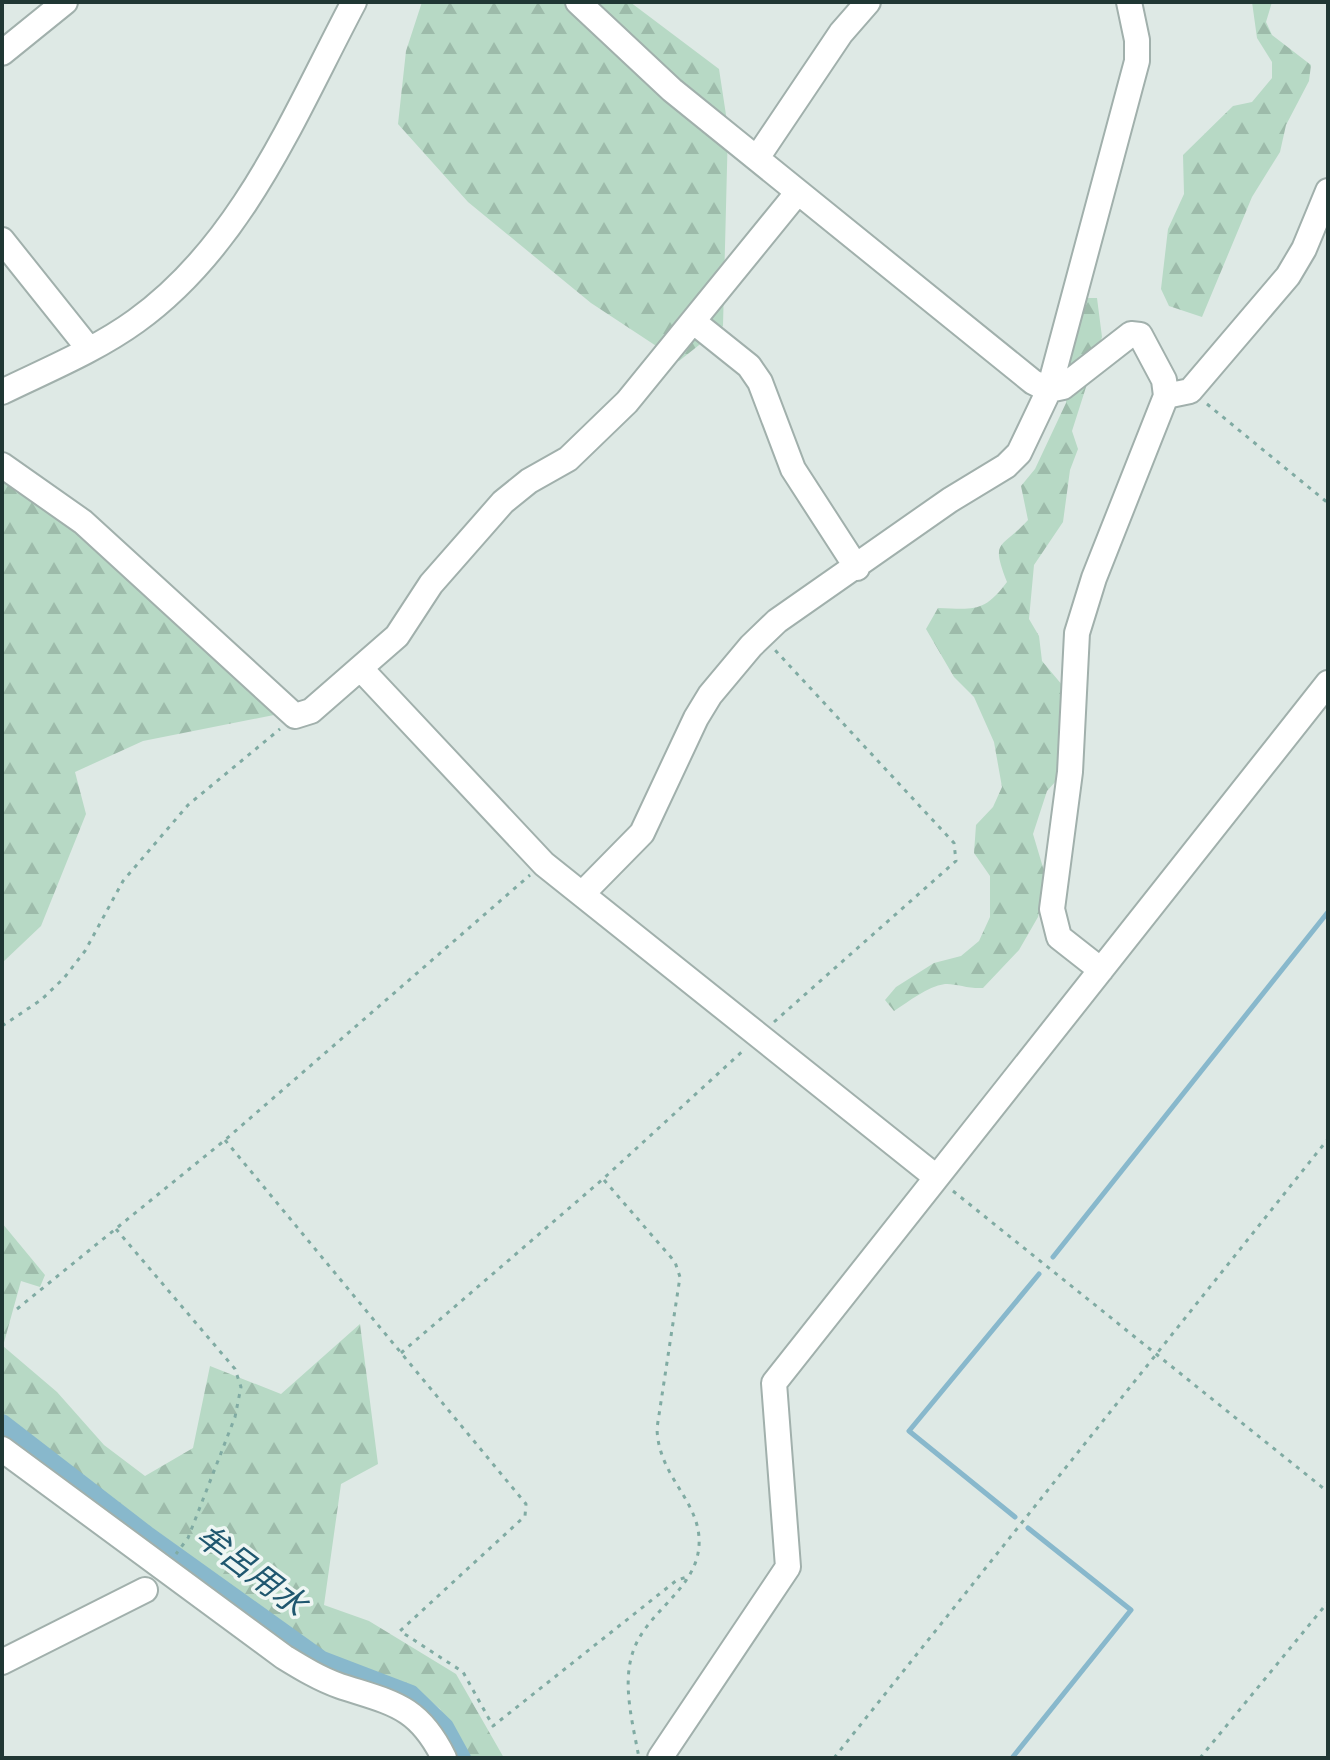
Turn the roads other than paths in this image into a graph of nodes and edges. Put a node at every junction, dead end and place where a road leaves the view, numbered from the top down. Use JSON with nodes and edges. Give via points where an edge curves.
{"nodes":[{"id":1,"x":65,"y":2,"type":"edge"},
{"id":2,"x":354,"y":2,"type":"edge"},
{"id":3,"x":578,"y":2,"type":"edge"},
{"id":4,"x":868,"y":2,"type":"edge"},
{"id":5,"x":1115,"y":2,"type":"edge"},
{"id":6,"x":1122,"y":2,"type":"edge"},
{"id":7,"x":1129,"y":2,"type":"edge"},
{"id":8,"x":2,"y":53,"type":"edge"},
{"id":9,"x":757,"y":158,"type":"junction"},
{"id":10,"x":1328,"y":191,"type":"edge"},
{"id":11,"x":798,"y":192,"type":"junction"},
{"id":12,"x":2,"y":240,"type":"edge"},
{"id":13,"x":694,"y":322,"type":"junction"},
{"id":14,"x":89,"y":349,"type":"junction"},
{"id":15,"x":1049,"y":390,"type":"junction"},
{"id":16,"x":2,"y":392,"type":"edge"},
{"id":17,"x":1178,"y":393,"type":"junction"},
{"id":18,"x":2,"y":465,"type":"edge"},
{"id":19,"x":857,"y":568,"type":"junction"},
{"id":20,"x":361,"y":669,"type":"junction"},
{"id":21,"x":1328,"y":683,"type":"edge"},
{"id":22,"x":582,"y":894,"type":"junction"},
{"id":23,"x":1101,"y":970,"type":"junction"},
{"id":24,"x":936,"y":1177,"type":"junction"},
{"id":25,"x":2,"y":1449,"type":"edge"},
{"id":26,"x":145,"y":1590,"type":"dead end"},
{"id":27,"x":2,"y":1662,"type":"edge"},
{"id":28,"x":444,"y":1758,"type":"edge"},
{"id":29,"x":660,"y":1758,"type":"edge"}],
"edges":[{"from":1,"to":8,"type":"street"},
{"from":2,"to":14,"type":"street","via":[[269,163],[204,259],[135,322]]},
{"from":3,"to":9,"type":"street","via":[[672,90]]},
{"from":4,"to":9,"type":"street","via":[[841,33]]},
{"from":5,"to":6,"type":"street"},
{"from":7,"to":15,"type":"street","via":[[1137,61]]},
{"from":9,"to":11,"type":"street"},
{"from":10,"to":17,"type":"street","via":[[1288,276]]},
{"from":11,"to":13,"type":"street"},
{"from":11,"to":15,"type":"street"},
{"from":12,"to":14,"type":"street"},
{"from":13,"to":19,"type":"street","via":[[749,366],[760,382],[793,469]]},
{"from":13,"to":20,"type":"street","via":[[586,444],[503,502],[431,584],[397,636]]},
{"from":14,"to":16,"type":"street"},
{"from":15,"to":17,"type":"street","via":[[1063,387],[1131,334],[1140,335],[1164,380]]},
{"from":15,"to":19,"type":"street","via":[[1019,453],[1006,466]]},
{"from":17,"to":23,"type":"street","via":[[1094,578],[1077,633],[1070,772],[1052,909],[1059,937]]},
{"from":18,"to":20,"type":"street","via":[[83,522],[295,716],[311,711]]},
{"from":19,"to":22,"type":"street","via":[[777,621],[743,656],[696,718],[642,833]]},
{"from":20,"to":22,"type":"street","via":[[544,864]]},
{"from":21,"to":23,"type":"street"},
{"from":22,"to":24,"type":"street"},
{"from":23,"to":24,"type":"street"},
{"from":24,"to":29,"type":"street","via":[[774,1383],[788,1567]]},
{"from":25,"to":28,"type":"street","via":[[284,1657],[311,1674],[409,1710]]},
{"from":26,"to":27,"type":"street"}]}
